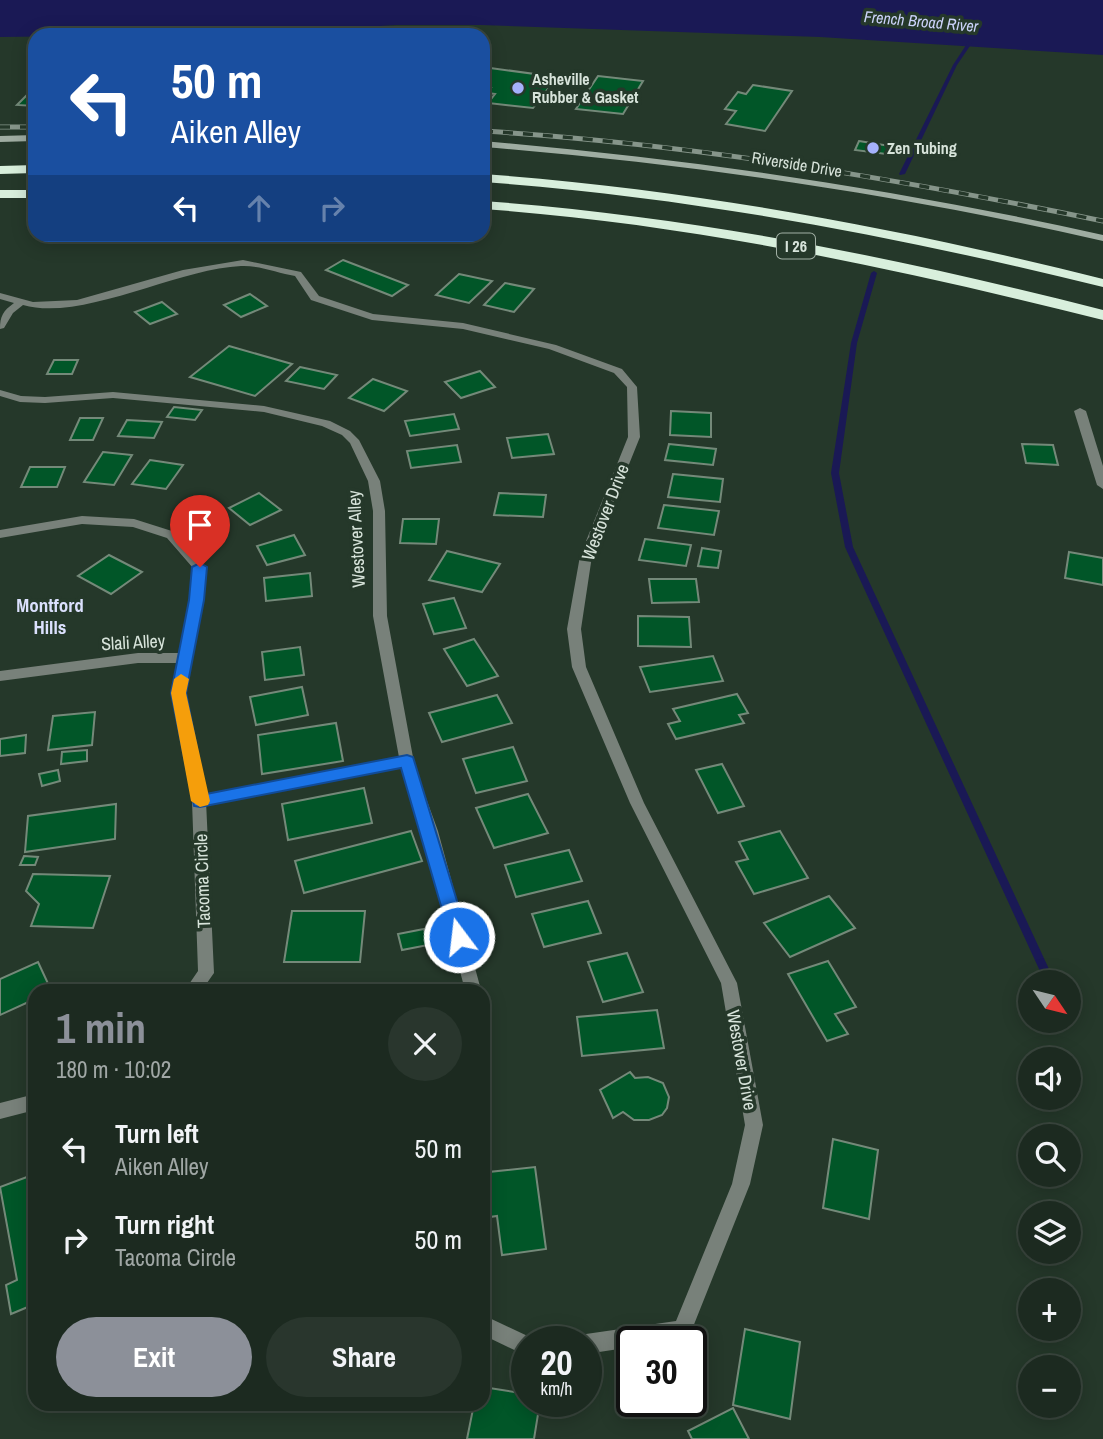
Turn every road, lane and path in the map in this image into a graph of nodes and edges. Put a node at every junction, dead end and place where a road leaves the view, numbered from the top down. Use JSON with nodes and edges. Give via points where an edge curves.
{"nodes":[{"id":1,"x":28,"y":138,"type":"edge"},
{"id":2,"x":0,"y":139,"type":"edge"},
{"id":3,"x":490,"y":145,"type":"edge"},
{"id":4,"x":28,"y":169,"type":"edge"},
{"id":5,"x":0,"y":170,"type":"edge"},
{"id":6,"x":490,"y":179,"type":"edge"},
{"id":7,"x":0,"y":194,"type":"edge"},
{"id":8,"x":28,"y":194,"type":"edge"},
{"id":9,"x":490,"y":206,"type":"edge"},
{"id":10,"x":1103,"y":238,"type":"edge"},
{"id":11,"x":1103,"y":283,"type":"edge"},
{"id":12,"x":0,"y":296,"type":"edge"},
{"id":13,"x":21,"y":302,"type":"junction"},
{"id":14,"x":1103,"y":315,"type":"edge"},
{"id":15,"x":0,"y":326,"type":"edge"},
{"id":16,"x":0,"y":393,"type":"edge"},
{"id":17,"x":1080,"y":411,"type":"dead end"},
{"id":18,"x":1103,"y":485,"type":"edge"},
{"id":19,"x":0,"y":534,"type":"edge"},
{"id":20,"x":185,"y":658,"type":"junction"},
{"id":21,"x":0,"y":676,"type":"edge"},
{"id":22,"x":407,"y":761,"type":"junction"},
{"id":23,"x":200,"y":801,"type":"junction"},
{"id":24,"x":198,"y":984,"type":"edge"},
{"id":25,"x":471,"y":984,"type":"edge"},
{"id":26,"x":28,"y":1104,"type":"edge"},
{"id":27,"x":0,"y":1111,"type":"edge"},
{"id":28,"x":490,"y":1328,"type":"edge"},
{"id":29,"x":511,"y":1338,"type":"edge"},
{"id":30,"x":602,"y":1342,"type":"edge"}],
"edges":[{"from":1,"to":2,"type":"main road"},
{"from":3,"to":10,"type":"main road","name":"Riverside Drive","via":[[647,158],[822,181]]},
{"from":4,"to":5,"type":"highway"},
{"from":6,"to":11,"type":"highway","number":"I 26","via":[[790,215],[925,240]]},
{"from":7,"to":8,"type":"highway"},
{"from":9,"to":14,"type":"highway","number":"I 26","via":[[769,241],[905,267]]},
{"from":12,"to":13,"type":"street","name":"Westover Drive"},
{"from":13,"to":15,"type":"street"},
{"from":13,"to":30,"type":"street","name":"Westover Drive","via":[[48,306],[78,303],[183,273],[243,263],[298,274],[315,298],[372,317],[463,326],[552,346],[618,371],[632,387],[634,437],[586,556],[574,629],[579,667],[637,803],[729,983],[754,1125],[741,1184],[682,1330]]},
{"from":16,"to":22,"type":"street","name":"Westover Alley","via":[[45,400],[113,395],[264,409],[311,419],[346,433],[374,481],[379,511],[380,616]]},
{"from":17,"to":18,"type":"street"},
{"from":19,"to":20,"type":"street","name":"Tacoma Circle","via":[[82,520],[134,523],[171,535],[200,567]]},
{"from":20,"to":21,"type":"street","name":"Slali Alley","via":[[138,658]]},
{"from":20,"to":23,"type":"street","name":"Tacoma Circle","via":[[179,693]]},
{"from":22,"to":23,"type":"street"},
{"from":22,"to":25,"type":"street","name":"Westover Alley"},
{"from":23,"to":24,"type":"street","name":"Tacoma Circle","via":[[206,973]]},
{"from":26,"to":27,"type":"street"},
{"from":28,"to":29,"type":"street"}]}
